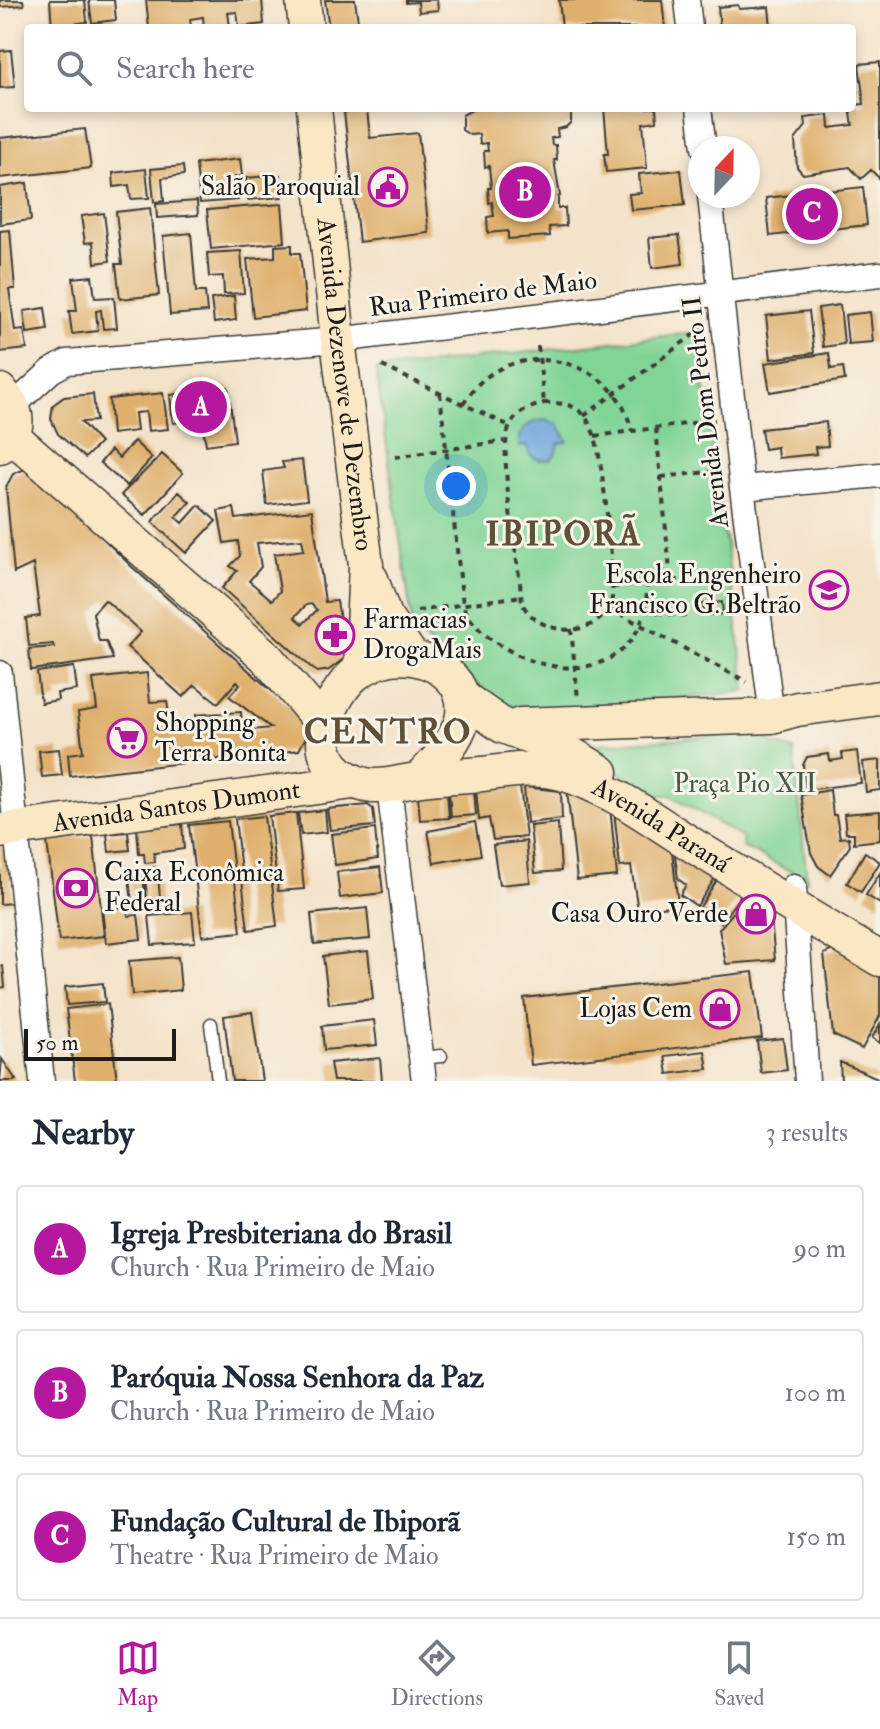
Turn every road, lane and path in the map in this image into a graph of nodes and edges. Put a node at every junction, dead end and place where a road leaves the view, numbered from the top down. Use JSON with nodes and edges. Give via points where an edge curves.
{"nodes":[{"id":1,"x":303,"y":0,"type":"edge"},
{"id":2,"x":687,"y":0,"type":"edge"},
{"id":3,"x":306,"y":24,"type":"edge"},
{"id":4,"x":690,"y":24,"type":"edge"},
{"id":5,"x":314,"y":112,"type":"edge"},
{"id":6,"x":700,"y":112,"type":"edge"},
{"id":7,"x":702,"y":136,"type":"edge"},
{"id":8,"x":711,"y":208,"type":"edge"},
{"id":9,"x":880,"y":274,"type":"edge"},
{"id":10,"x":721,"y":293,"type":"junction"},
{"id":11,"x":709,"y":323,"type":"dead end"},
{"id":12,"x":338,"y":340,"type":"junction"},
{"id":13,"x":538,"y":346,"type":"dead end"},
{"id":14,"x":539,"y":360,"type":"junction"},
{"id":15,"x":382,"y":366,"type":"dead end"},
{"id":16,"x":440,"y":393,"type":"junction"},
{"id":17,"x":614,"y":393,"type":"junction"},
{"id":18,"x":544,"y":403,"type":"junction"},
{"id":19,"x":463,"y":404,"type":"junction"},
{"id":20,"x":584,"y":416,"type":"junction"},
{"id":21,"x":6,"y":420,"type":"edge"},
{"id":22,"x":720,"y":420,"type":"dead end"},
{"id":23,"x":510,"y":426,"type":"junction"},
{"id":24,"x":656,"y":428,"type":"junction"},
{"id":25,"x":632,"y":431,"type":"junction"},
{"id":26,"x":595,"y":436,"type":"junction"},
{"id":27,"x":504,"y":441,"type":"junction"},
{"id":28,"x":447,"y":450,"type":"junction"},
{"id":29,"x":395,"y":457,"type":"dead end"},
{"id":30,"x":880,"y":475,"type":"edge"},
{"id":31,"x":661,"y":477,"type":"junction"},
{"id":32,"x":734,"y":479,"type":"junction"},
{"id":33,"x":366,"y":565,"type":"junction"},
{"id":34,"x":738,"y":573,"type":"dead end"},
{"id":35,"x":671,"y":581,"type":"junction"},
{"id":36,"x":647,"y":583,"type":"junction"},
{"id":37,"x":613,"y":587,"type":"junction"},
{"id":38,"x":522,"y":596,"type":"junction"},
{"id":39,"x":463,"y":605,"type":"junction"},
{"id":40,"x":609,"y":608,"type":"junction"},
{"id":41,"x":417,"y":611,"type":"dead end"},
{"id":42,"x":645,"y":611,"type":"junction"},
{"id":43,"x":686,"y":616,"type":"dead end"},
{"id":44,"x":640,"y":624,"type":"junction"},
{"id":45,"x":571,"y":629,"type":"junction"},
{"id":46,"x":265,"y":656,"type":"junction"},
{"id":47,"x":411,"y":656,"type":"junction"},
{"id":48,"x":575,"y":669,"type":"junction"},
{"id":49,"x":0,"y":673,"type":"edge"},
{"id":50,"x":352,"y":678,"type":"junction"},
{"id":51,"x":751,"y":684,"type":"dead end"},
{"id":52,"x":463,"y":698,"type":"junction"},
{"id":53,"x":880,"y":698,"type":"edge"},
{"id":54,"x":578,"y":705,"type":"dead end"},
{"id":55,"x":772,"y":716,"type":"junction"},
{"id":56,"x":880,"y":720,"type":"edge"},
{"id":57,"x":503,"y":726,"type":"junction"},
{"id":58,"x":327,"y":742,"type":"junction"},
{"id":59,"x":353,"y":782,"type":"junction"},
{"id":60,"x":404,"y":783,"type":"junction"},
{"id":61,"x":7,"y":818,"type":"edge"},
{"id":62,"x":794,"y":897,"type":"junction"},
{"id":63,"x":880,"y":937,"type":"edge"},
{"id":64,"x":880,"y":959,"type":"edge"},
{"id":65,"x":211,"y":1024,"type":"dead end"},
{"id":66,"x":429,"y":1065,"type":"edge"},
{"id":67,"x":42,"y":1081,"type":"edge"},
{"id":68,"x":218,"y":1081,"type":"edge"},
{"id":69,"x":807,"y":1081,"type":"edge"}],
"edges":[{"from":1,"to":3,"type":"main road"},
{"from":2,"to":4,"type":"street"},
{"from":5,"to":12,"type":"main road","name":"Avenida Dezenove de Dezembro"},
{"from":6,"to":7,"type":"street"},
{"from":8,"to":10,"type":"street","name":"Avenida Dom Pedro II"},
{"from":9,"to":10,"type":"street","name":"Rua Primeiro de Maio"},
{"from":10,"to":12,"type":"street","name":"Rua Primeiro de Maio"},
{"from":10,"to":32,"type":"street","name":"Avenida Dom Pedro II"},
{"from":11,"to":17,"type":"path"},
{"from":12,"to":21,"type":"street","name":"Rua Primeiro de Maio","via":[[67,362],[51,371]]},
{"from":12,"to":33,"type":"main road","name":"Avenida Dezenove de Dezembro"},
{"from":13,"to":14,"type":"path"},
{"from":14,"to":17,"type":"path","via":[[585,371]]},
{"from":14,"to":18,"type":"path"},
{"from":14,"to":19,"type":"path","via":[[494,372]]},
{"from":15,"to":16,"type":"path"},
{"from":16,"to":19,"type":"path"},
{"from":16,"to":28,"type":"path"},
{"from":17,"to":20,"type":"path"},
{"from":17,"to":25,"type":"path"},
{"from":18,"to":20,"type":"path","via":[[567,403]]},
{"from":18,"to":23,"type":"path","via":[[525,409]]},
{"from":19,"to":23,"type":"path"},
{"from":20,"to":26,"type":"path"},
{"from":21,"to":46,"type":"main road"},
{"from":22,"to":24,"type":"path"},
{"from":23,"to":27,"type":"path"},
{"from":24,"to":25,"type":"path"},
{"from":24,"to":31,"type":"path"},
{"from":25,"to":26,"type":"path"},
{"from":26,"to":37,"type":"path"},
{"from":27,"to":28,"type":"path"},
{"from":27,"to":38,"type":"path"},
{"from":28,"to":29,"type":"path"},
{"from":28,"to":39,"type":"path"},
{"from":30,"to":32,"type":"street"},
{"from":31,"to":32,"type":"path"},
{"from":31,"to":35,"type":"path"},
{"from":32,"to":55,"type":"street","name":"Avenida Dom Pedro II"},
{"from":33,"to":47,"type":"main road","name":"Avenida Dezenove de Dezembro","via":[[384,616]]},
{"from":33,"to":50,"type":"main road","name":"Avenida Dezenove de Dezembro"},
{"from":34,"to":35,"type":"path"},
{"from":35,"to":36,"type":"path"},
{"from":36,"to":37,"type":"path"},
{"from":36,"to":42,"type":"path"},
{"from":37,"to":40,"type":"path"},
{"from":38,"to":39,"type":"path"},
{"from":38,"to":45,"type":"path","via":[[527,613],[542,625]]},
{"from":39,"to":41,"type":"path"},
{"from":39,"to":48,"type":"path","via":[[478,629],[510,651],[553,669]]},
{"from":40,"to":44,"type":"path"},
{"from":40,"to":45,"type":"path","via":[[592,625]]},
{"from":42,"to":43,"type":"path"},
{"from":42,"to":44,"type":"path"},
{"from":44,"to":48,"type":"path","via":[[610,658]]},
{"from":44,"to":51,"type":"path"},
{"from":45,"to":48,"type":"path"},
{"from":46,"to":50,"type":"main road","via":[[314,682]]},
{"from":46,"to":58,"type":"main road"},
{"from":47,"to":50,"type":"main road","via":[[385,659]]},
{"from":47,"to":52,"type":"main road","via":[[444,671]]},
{"from":48,"to":54,"type":"path"},
{"from":49,"to":61,"type":"street"},
{"from":50,"to":58,"type":"main road","via":[[334,701]]},
{"from":52,"to":57,"type":"main road","name":"Avenida Paraná"},
{"from":52,"to":60,"type":"main road","via":[[456,736]]},
{"from":53,"to":55,"type":"main road"},
{"from":55,"to":56,"type":"main road","via":[[803,728]]},
{"from":55,"to":57,"type":"main road"},
{"from":57,"to":62,"type":"main road","name":"Avenida Paraná","via":[[561,748]]},
{"from":58,"to":59,"type":"main road","via":[[337,772]]},
{"from":58,"to":61,"type":"main road","name":"Avenida Santos Dumont","via":[[295,769]]},
{"from":59,"to":60,"type":"main road"},
{"from":59,"to":61,"type":"main road","name":"Avenida Santos Dumont"},
{"from":60,"to":62,"type":"main road","name":"Avenida Paraná","via":[[499,771],[558,772],[626,803]]},
{"from":60,"to":66,"type":"street"},
{"from":61,"to":67,"type":"street"},
{"from":62,"to":63,"type":"main road","name":"Avenida Paraná"},
{"from":62,"to":64,"type":"main road","name":"Avenida Paraná"},
{"from":62,"to":69,"type":"street"},
{"from":65,"to":68,"type":"lane"}]}
